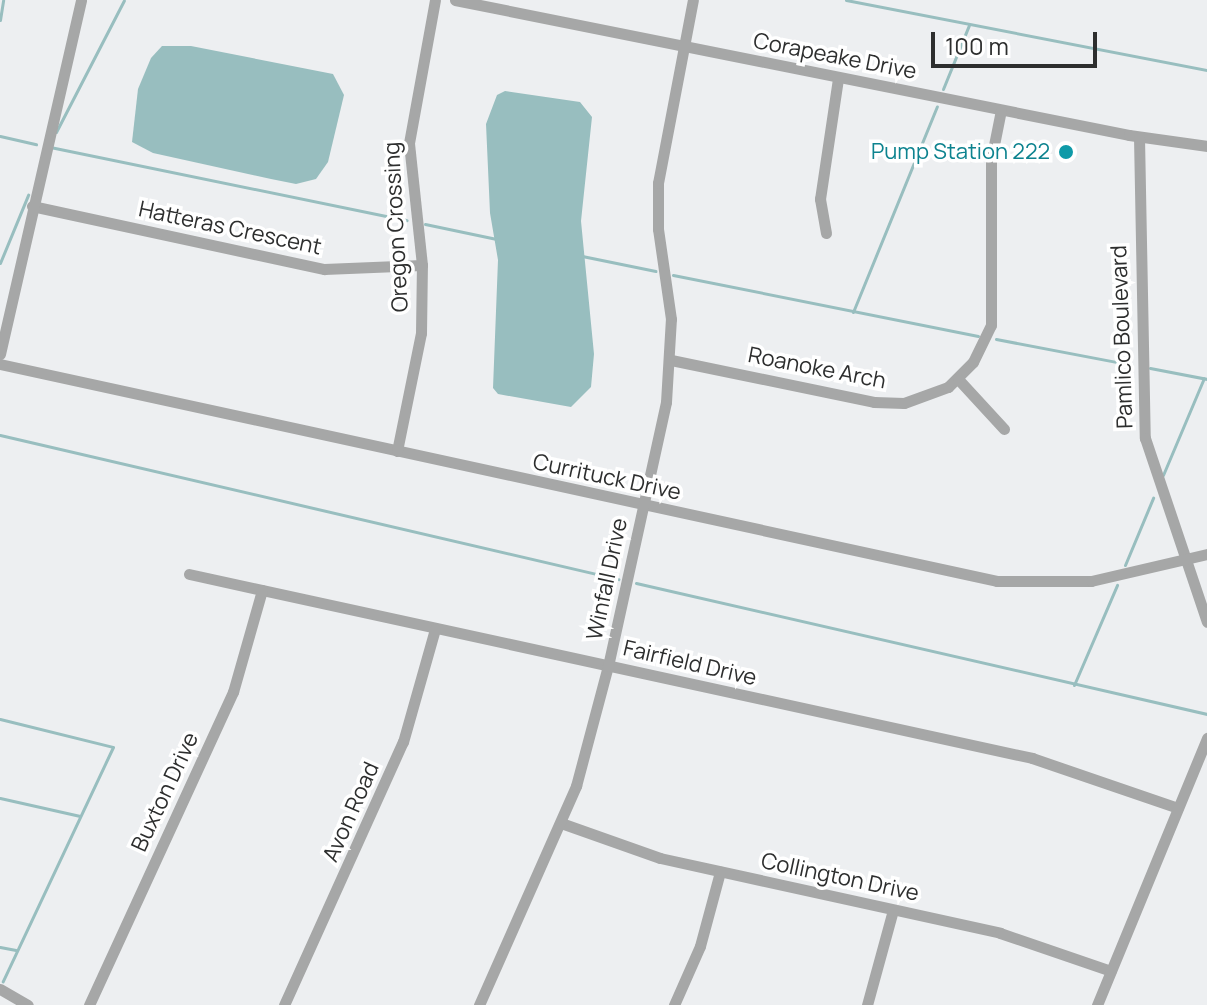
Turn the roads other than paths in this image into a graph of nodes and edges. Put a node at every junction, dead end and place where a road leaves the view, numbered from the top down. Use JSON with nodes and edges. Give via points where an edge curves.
{"nodes":[{"id":1,"x":81,"y":0,"type":"edge"},
{"id":2,"x":435,"y":0,"type":"edge"},
{"id":3,"x":455,"y":0,"type":"edge"},
{"id":4,"x":693,"y":0,"type":"edge"},
{"id":5,"x":684,"y":46,"type":"junction"},
{"id":6,"x":838,"y":78,"type":"junction"},
{"id":7,"x":1001,"y":110,"type":"junction"},
{"id":8,"x":1139,"y":137,"type":"junction"},
{"id":9,"x":1207,"y":146,"type":"edge"},
{"id":10,"x":32,"y":206,"type":"junction"},
{"id":11,"x":826,"y":233,"type":"dead end"},
{"id":12,"x":422,"y":265,"type":"junction"},
{"id":13,"x":0,"y":354,"type":"edge"},
{"id":14,"x":671,"y":360,"type":"junction"},
{"id":15,"x":0,"y":364,"type":"edge"},
{"id":16,"x":958,"y":379,"type":"junction"},
{"id":17,"x":1004,"y":429,"type":"dead end"},
{"id":18,"x":397,"y":451,"type":"junction"},
{"id":19,"x":643,"y":505,"type":"junction"},
{"id":20,"x":1207,"y":554,"type":"edge"},
{"id":21,"x":1184,"y":560,"type":"junction"},
{"id":22,"x":189,"y":574,"type":"dead end"},
{"id":23,"x":262,"y":590,"type":"junction"},
{"id":24,"x":1207,"y":622,"type":"edge"},
{"id":25,"x":435,"y":629,"type":"junction"},
{"id":26,"x":608,"y":666,"type":"junction"},
{"id":27,"x":1207,"y":738,"type":"edge"},
{"id":28,"x":1178,"y":808,"type":"junction"},
{"id":29,"x":561,"y":823,"type":"junction"},
{"id":30,"x":720,"y":872,"type":"junction"},
{"id":31,"x":893,"y":910,"type":"junction"},
{"id":32,"x":1111,"y":971,"type":"junction"},
{"id":33,"x":0,"y":989,"type":"edge"},
{"id":34,"x":28,"y":1005,"type":"edge"},
{"id":35,"x":89,"y":1005,"type":"edge"},
{"id":36,"x":284,"y":1005,"type":"edge"},
{"id":37,"x":479,"y":1005,"type":"edge"},
{"id":38,"x":674,"y":1005,"type":"edge"},
{"id":39,"x":867,"y":1005,"type":"edge"},
{"id":40,"x":1097,"y":1005,"type":"edge"}],
"edges":[{"from":1,"to":10,"type":"street"},
{"from":2,"to":12,"type":"street","name":"Oregon Crossing","via":[[409,143]]},
{"from":3,"to":5,"type":"street","name":"Corapeake Drive"},
{"from":4,"to":5,"type":"street","name":"Winfall Drive"},
{"from":5,"to":6,"type":"street","name":"Corapeake Drive"},
{"from":5,"to":14,"type":"street","name":"Winfall Drive","via":[[658,183]]},
{"from":6,"to":7,"type":"street","name":"Corapeake Drive"},
{"from":6,"to":11,"type":"street","via":[[820,199]]},
{"from":7,"to":8,"type":"street","name":"Corapeake Drive"},
{"from":7,"to":16,"type":"street","name":"Roanoke Arch","via":[[991,160],[991,325],[980,353]]},
{"from":8,"to":9,"type":"street","name":"Corapeake Drive"},
{"from":8,"to":21,"type":"street","name":"Pamlico Boulevard","via":[[1145,438]]},
{"from":10,"to":12,"type":"street","name":"Hatteras Crescent","via":[[324,269]]},
{"from":10,"to":13,"type":"street"},
{"from":12,"to":18,"type":"street","name":"Oregon Crossing","via":[[421,333]]},
{"from":14,"to":16,"type":"street","name":"Roanoke Arch","via":[[892,404],[921,400]]},
{"from":14,"to":19,"type":"street","name":"Winfall Drive"},
{"from":15,"to":18,"type":"street","name":"Currituck Drive"},
{"from":16,"to":17,"type":"street"},
{"from":18,"to":19,"type":"street","name":"Currituck Drive"},
{"from":19,"to":21,"type":"street","name":"Currituck Drive","via":[[1022,584],[1091,581]]},
{"from":19,"to":26,"type":"street","name":"Winfall Drive"},
{"from":20,"to":21,"type":"street","name":"Currituck Drive"},
{"from":21,"to":24,"type":"street","name":"Pamlico Boulevard"},
{"from":22,"to":23,"type":"street","name":"Fairfield Drive"},
{"from":23,"to":25,"type":"street","name":"Fairfield Drive"},
{"from":23,"to":35,"type":"street","name":"Buxton Drive","via":[[233,692]]},
{"from":25,"to":26,"type":"street","name":"Fairfield Drive"},
{"from":25,"to":36,"type":"street","name":"Avon Road","via":[[403,742]]},
{"from":26,"to":28,"type":"street","name":"Fairfield Drive","via":[[1032,758]]},
{"from":26,"to":29,"type":"street","name":"Winfall Drive"},
{"from":27,"to":28,"type":"street"},
{"from":28,"to":32,"type":"street"},
{"from":29,"to":30,"type":"street","name":"Collington Drive","via":[[660,858]]},
{"from":29,"to":37,"type":"street","name":"Winfall Drive"},
{"from":30,"to":31,"type":"street","name":"Collington Drive"},
{"from":30,"to":38,"type":"street","via":[[700,946]]},
{"from":31,"to":32,"type":"street","name":"Collington Drive","via":[[1042,945]]},
{"from":31,"to":39,"type":"street"},
{"from":32,"to":40,"type":"street"},
{"from":33,"to":34,"type":"street"}]}
